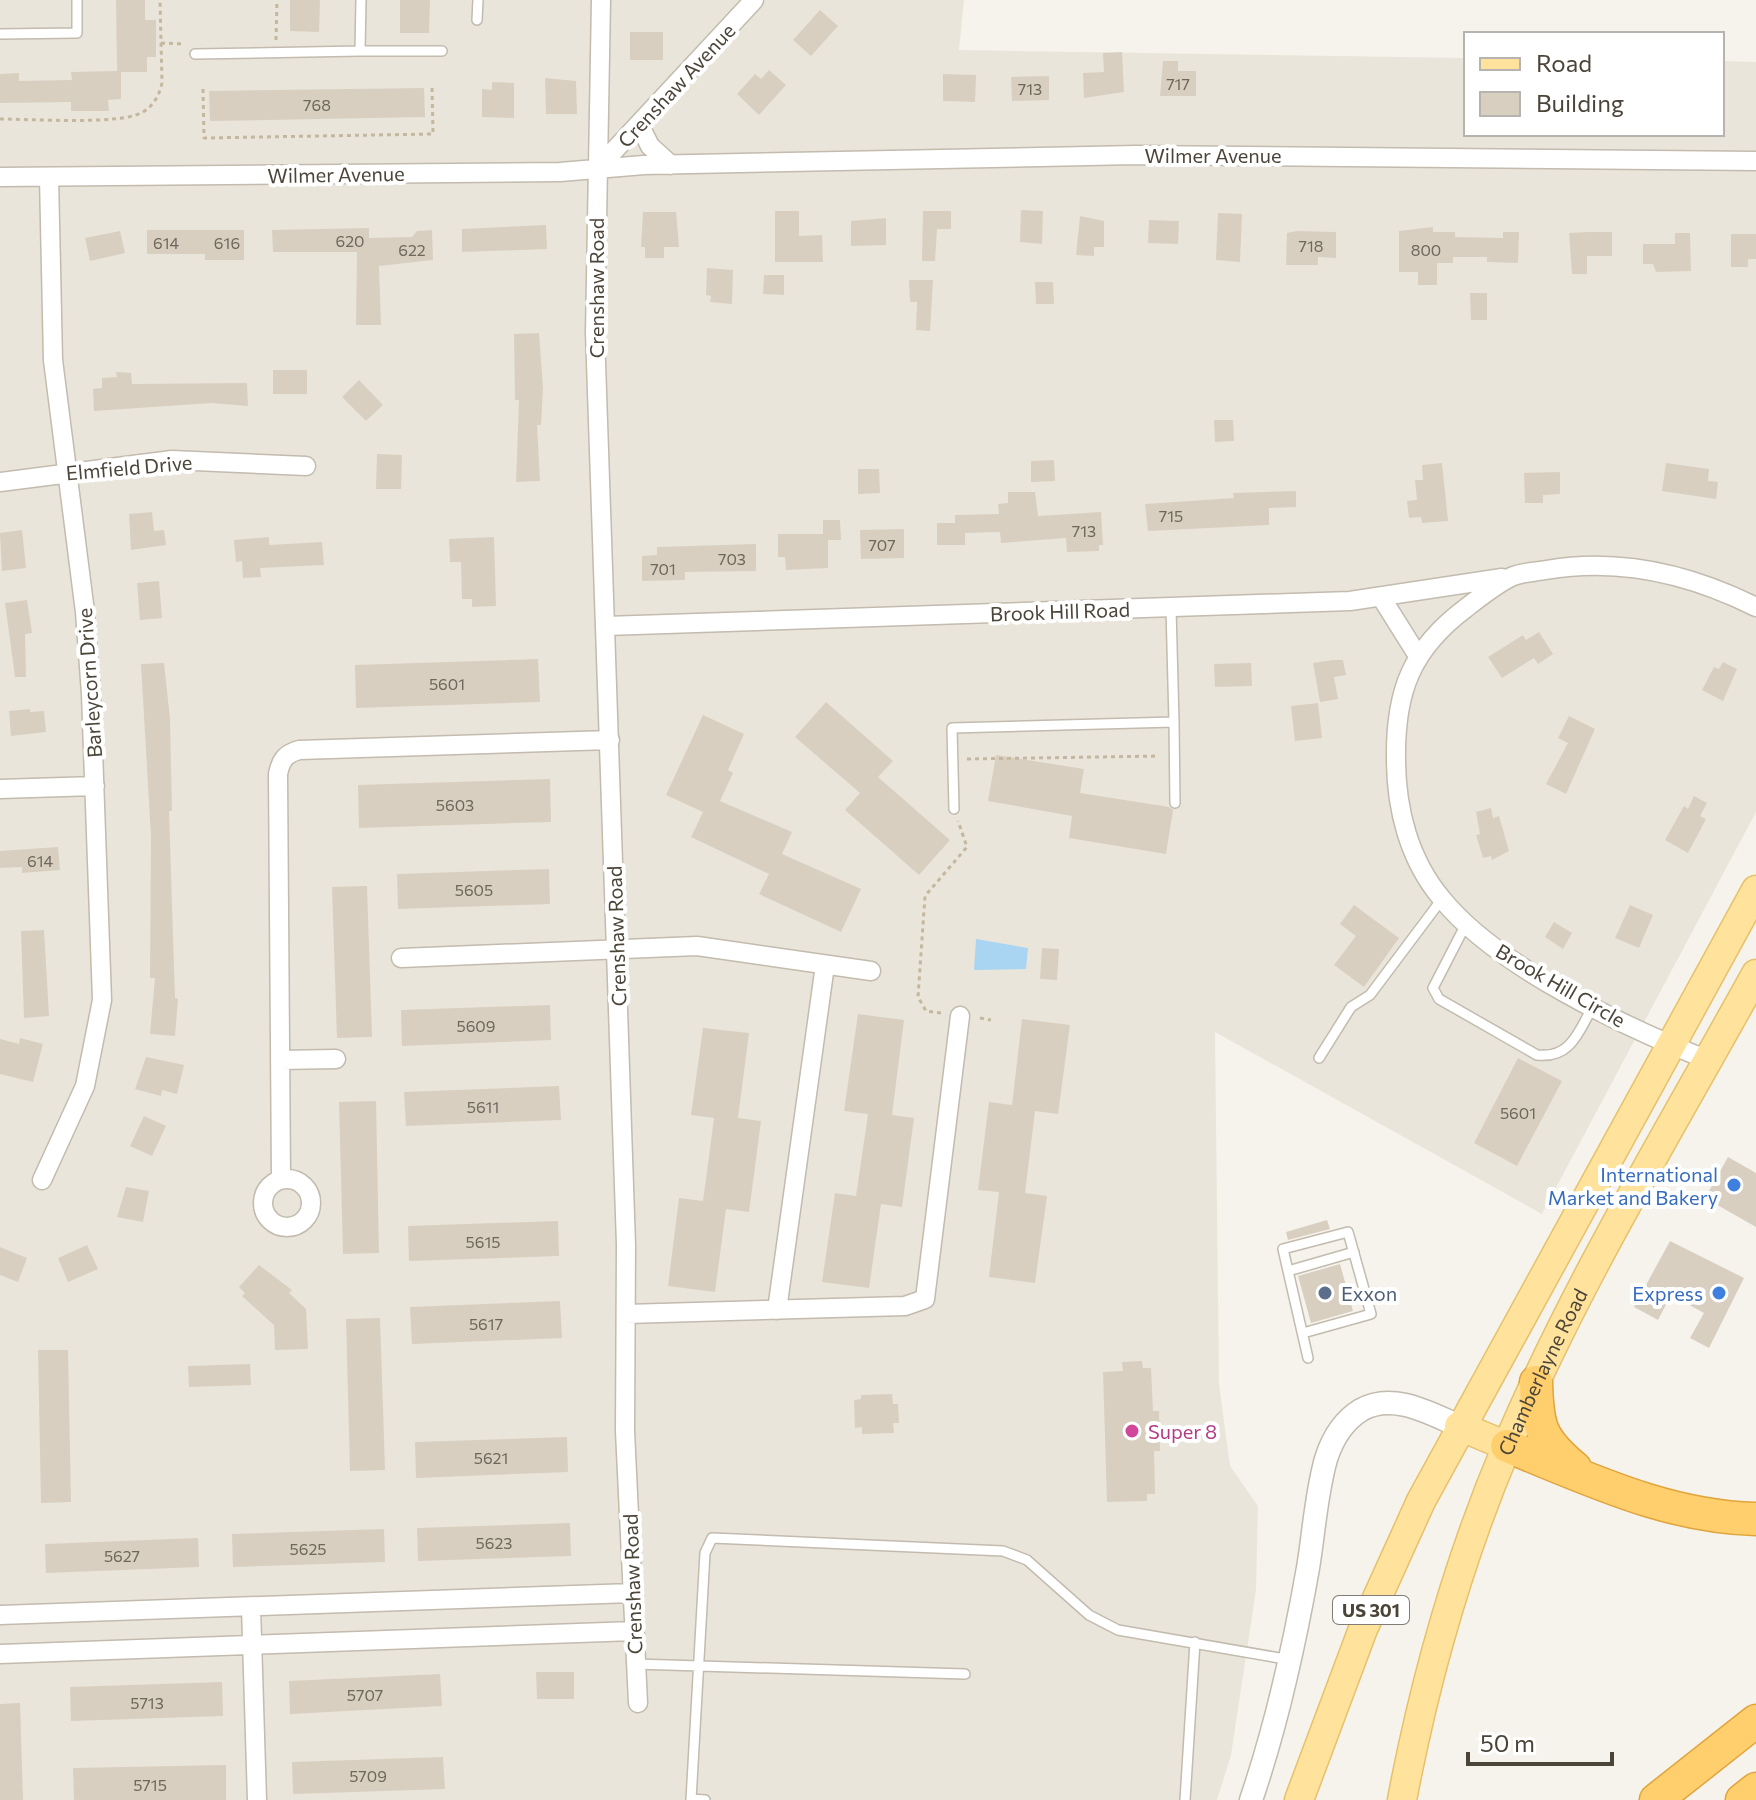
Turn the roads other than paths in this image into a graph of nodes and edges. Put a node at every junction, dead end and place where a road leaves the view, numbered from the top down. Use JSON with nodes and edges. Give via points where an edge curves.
{"nodes":[{"id":1,"x":77,"y":0,"type":"edge"},
{"id":2,"x":361,"y":0,"type":"edge"},
{"id":3,"x":478,"y":0,"type":"edge"},
{"id":4,"x":601,"y":0,"type":"edge"},
{"id":5,"x":754,"y":0,"type":"edge"},
{"id":6,"x":477,"y":20,"type":"dead end"},
{"id":7,"x":0,"y":34,"type":"edge"},
{"id":8,"x":360,"y":51,"type":"junction"},
{"id":9,"x":442,"y":51,"type":"dead end"},
{"id":10,"x":195,"y":54,"type":"dead end"},
{"id":11,"x":640,"y":126,"type":"junction"},
{"id":12,"x":1756,"y":161,"type":"edge"},
{"id":13,"x":671,"y":165,"type":"junction"},
{"id":14,"x":597,"y":169,"type":"junction"},
{"id":15,"x":0,"y":177,"type":"edge"},
{"id":16,"x":49,"y":177,"type":"junction"},
{"id":17,"x":306,"y":466,"type":"dead end"},
{"id":18,"x":65,"y":472,"type":"junction"},
{"id":19,"x":0,"y":482,"type":"edge"},
{"id":20,"x":1512,"y":576,"type":"junction"},
{"id":21,"x":1381,"y":597,"type":"junction"},
{"id":22,"x":1756,"y":607,"type":"edge"},
{"id":23,"x":1171,"y":608,"type":"junction"},
{"id":24,"x":606,"y":626,"type":"junction"},
{"id":25,"x":1418,"y":656,"type":"junction"},
{"id":26,"x":1174,"y":722,"type":"junction"},
{"id":27,"x":610,"y":740,"type":"junction"},
{"id":28,"x":95,"y":786,"type":"junction"},
{"id":29,"x":0,"y":789,"type":"edge"},
{"id":30,"x":1175,"y":803,"type":"dead end"},
{"id":31,"x":954,"y":809,"type":"road end"},
{"id":32,"x":1756,"y":890,"type":"edge"},
{"id":33,"x":1442,"y":899,"type":"junction"},
{"id":34,"x":1466,"y":924,"type":"junction"},
{"id":35,"x":616,"y":948,"type":"junction"},
{"id":36,"x":401,"y":958,"type":"dead end"},
{"id":37,"x":825,"y":965,"type":"junction"},
{"id":38,"x":871,"y":971,"type":"dead end"},
{"id":39,"x":1756,"y":974,"type":"edge"},
{"id":40,"x":1594,"y":1005,"type":"junction"},
{"id":41,"x":960,"y":1016,"type":"road end"},
{"id":42,"x":1670,"y":1045,"type":"junction"},
{"id":43,"x":1319,"y":1058,"type":"dead end"},
{"id":44,"x":336,"y":1059,"type":"dead end"},
{"id":45,"x":280,"y":1060,"type":"junction"},
{"id":46,"x":1708,"y":1060,"type":"junction"},
{"id":47,"x":281,"y":1179,"type":"dead end"},
{"id":48,"x":42,"y":1180,"type":"dead end"},
{"id":49,"x":1354,"y":1252,"type":"junction"},
{"id":50,"x":1288,"y":1271,"type":"junction"},
{"id":51,"x":777,"y":1310,"type":"junction"},
{"id":52,"x":626,"y":1314,"type":"junction"},
{"id":53,"x":1303,"y":1333,"type":"junction"},
{"id":54,"x":1308,"y":1358,"type":"dead end"},
{"id":55,"x":1536,"y":1382,"type":"junction"},
{"id":56,"x":1459,"y":1426,"type":"junction"},
{"id":57,"x":1507,"y":1446,"type":"junction"},
{"id":58,"x":1587,"y":1478,"type":"junction"},
{"id":59,"x":1756,"y":1519,"type":"edge"},
{"id":60,"x":632,"y":1593,"type":"junction"},
{"id":61,"x":251,"y":1607,"type":"junction"},
{"id":62,"x":0,"y":1615,"type":"edge"},
{"id":63,"x":634,"y":1631,"type":"junction"},
{"id":64,"x":1195,"y":1642,"type":"junction"},
{"id":65,"x":252,"y":1644,"type":"junction"},
{"id":66,"x":0,"y":1654,"type":"edge"},
{"id":67,"x":1291,"y":1660,"type":"junction"},
{"id":68,"x":636,"y":1664,"type":"junction"},
{"id":69,"x":696,"y":1665,"type":"junction"},
{"id":70,"x":965,"y":1674,"type":"dead end"},
{"id":71,"x":638,"y":1703,"type":"dead end"},
{"id":72,"x":1756,"y":1721,"type":"edge"},
{"id":73,"x":1756,"y":1789,"type":"edge"},
{"id":74,"x":257,"y":1800,"type":"edge"},
{"id":75,"x":691,"y":1800,"type":"edge"},
{"id":76,"x":705,"y":1800,"type":"edge"},
{"id":77,"x":1185,"y":1800,"type":"edge"},
{"id":78,"x":1251,"y":1800,"type":"edge"},
{"id":79,"x":1299,"y":1800,"type":"edge"},
{"id":80,"x":1402,"y":1800,"type":"edge"},
{"id":81,"x":1656,"y":1800,"type":"edge"},
{"id":82,"x":1742,"y":1800,"type":"edge"}],
"edges":[{"from":1,"to":7,"type":"lane","via":[[77,33]]},
{"from":2,"to":8,"type":"lane"},
{"from":3,"to":6,"type":"lane"},
{"from":4,"to":14,"type":"street","name":"Crenshaw Road"},
{"from":5,"to":11,"type":"street","name":"Crenshaw Avenue"},
{"from":8,"to":9,"type":"lane"},
{"from":8,"to":10,"type":"lane"},
{"from":11,"to":13,"type":"street","via":[[650,146]]},
{"from":11,"to":14,"type":"street","name":"Crenshaw Avenue"},
{"from":12,"to":13,"type":"street","name":"Wilmer Avenue","via":[[1151,155]]},
{"from":13,"to":14,"type":"street","name":"Wilmer Avenue"},
{"from":14,"to":16,"type":"street","name":"Wilmer Avenue"},
{"from":14,"to":24,"type":"street","name":"Crenshaw Road","via":[[595,333]]},
{"from":15,"to":16,"type":"street","name":"Wilmer Avenue"},
{"from":16,"to":18,"type":"street","name":"Barleycorn Drive","via":[[53,360]]},
{"from":17,"to":18,"type":"street","name":"Elmfield Drive","via":[[172,460]]},
{"from":18,"to":19,"type":"street","name":"Elmfield Drive"},
{"from":18,"to":28,"type":"street","name":"Barleycorn Drive","via":[[85,612]]},
{"from":20,"to":21,"type":"street","name":"Brook Hill Road"},
{"from":20,"to":22,"type":"street","name":"Brook Hill Circle","via":[[1564,567],[1637,567],[1707,585]]},
{"from":20,"to":25,"type":"street","name":"Brook Hill Circle","via":[[1457,615]]},
{"from":21,"to":23,"type":"street","name":"Brook Hill Road"},
{"from":21,"to":25,"type":"street"},
{"from":23,"to":24,"type":"street","name":"Brook Hill Road"},
{"from":23,"to":26,"type":"lane"},
{"from":24,"to":27,"type":"street","name":"Crenshaw Road"},
{"from":25,"to":33,"type":"street","name":"Brook Hill Circle","via":[[1395,718],[1396,775],[1413,854]]},
{"from":26,"to":30,"type":"lane"},
{"from":26,"to":31,"type":"lane","via":[[952,728]]},
{"from":27,"to":35,"type":"street","name":"Crenshaw Road"},
{"from":27,"to":45,"type":"street","via":[[288,754],[278,774]]},
{"from":28,"to":29,"type":"street"},
{"from":28,"to":48,"type":"street","name":"Barleycorn Drive","via":[[102,1000],[98,1033],[85,1086]]},
{"from":32,"to":42,"type":"main road","name":"Chamberlayne Road","number":"US 301"},
{"from":33,"to":34,"type":"street","name":"Brook Hill Circle"},
{"from":33,"to":43,"type":"lane","via":[[1370,995],[1351,1007]]},
{"from":34,"to":40,"type":"street","name":"Brook Hill Circle","via":[[1514,962]]},
{"from":34,"to":40,"type":"lane","via":[[1433,988],[1439,999],[1537,1055],[1554,1057],[1569,1049]]},
{"from":35,"to":36,"type":"street"},
{"from":35,"to":37,"type":"street","via":[[697,946]]},
{"from":35,"to":52,"type":"street","name":"Crenshaw Road"},
{"from":37,"to":38,"type":"street"},
{"from":37,"to":51,"type":"street"},
{"from":39,"to":46,"type":"main road","name":"Chamberlayne Road"},
{"from":40,"to":42,"type":"street","name":"Brook Hill Circle"},
{"from":41,"to":51,"type":"street","via":[[925,1299],[905,1306]]},
{"from":42,"to":46,"type":"street","name":"Brook Hill Circle"},
{"from":42,"to":56,"type":"main road","name":"Chamberlayne Road","number":"US 301"},
{"from":44,"to":45,"type":"street"},
{"from":45,"to":47,"type":"street"},
{"from":46,"to":55,"type":"main road","name":"Chamberlayne Road"},
{"from":49,"to":50,"type":"lane"},
{"from":49,"to":50,"type":"lane","via":[[1348,1232],[1283,1249]]},
{"from":49,"to":53,"type":"lane","via":[[1371,1314]]},
{"from":50,"to":53,"type":"lane"},
{"from":51,"to":52,"type":"street"},
{"from":52,"to":60,"type":"street","name":"Crenshaw Road"},
{"from":53,"to":54,"type":"lane"},
{"from":55,"to":57,"type":"main road","name":"Chamberlayne Road"},
{"from":55,"to":58,"type":"highway","via":[[1544,1437]]},
{"from":56,"to":57,"type":"main road"},
{"from":56,"to":67,"type":"street","via":[[1419,1409],[1386,1403],[1361,1410],[1341,1427],[1323,1473]]},
{"from":56,"to":79,"type":"main road","name":"Chamberlayne Road","number":"US 301","via":[[1363,1629]]},
{"from":57,"to":58,"type":"highway"},
{"from":57,"to":80,"type":"main road","name":"Chamberlayne Road","via":[[1437,1646]]},
{"from":58,"to":59,"type":"highway","via":[[1681,1511]]},
{"from":60,"to":61,"type":"street"},
{"from":60,"to":63,"type":"street","name":"Crenshaw Road"},
{"from":61,"to":62,"type":"street"},
{"from":61,"to":65,"type":"street"},
{"from":63,"to":65,"type":"street"},
{"from":63,"to":68,"type":"street","name":"Crenshaw Road"},
{"from":64,"to":67,"type":"lane"},
{"from":64,"to":69,"type":"lane","via":[[1118,1630],[1089,1615],[1027,1560],[1003,1551],[712,1538],[705,1553]]},
{"from":64,"to":77,"type":"lane"},
{"from":65,"to":66,"type":"street"},
{"from":65,"to":74,"type":"street"},
{"from":67,"to":78,"type":"street"},
{"from":68,"to":69,"type":"lane"},
{"from":68,"to":71,"type":"street","name":"Crenshaw Road"},
{"from":69,"to":70,"type":"lane"},
{"from":69,"to":75,"type":"lane"},
{"from":72,"to":81,"type":"highway"},
{"from":73,"to":82,"type":"highway"},
{"from":75,"to":76,"type":"lane"}]}
